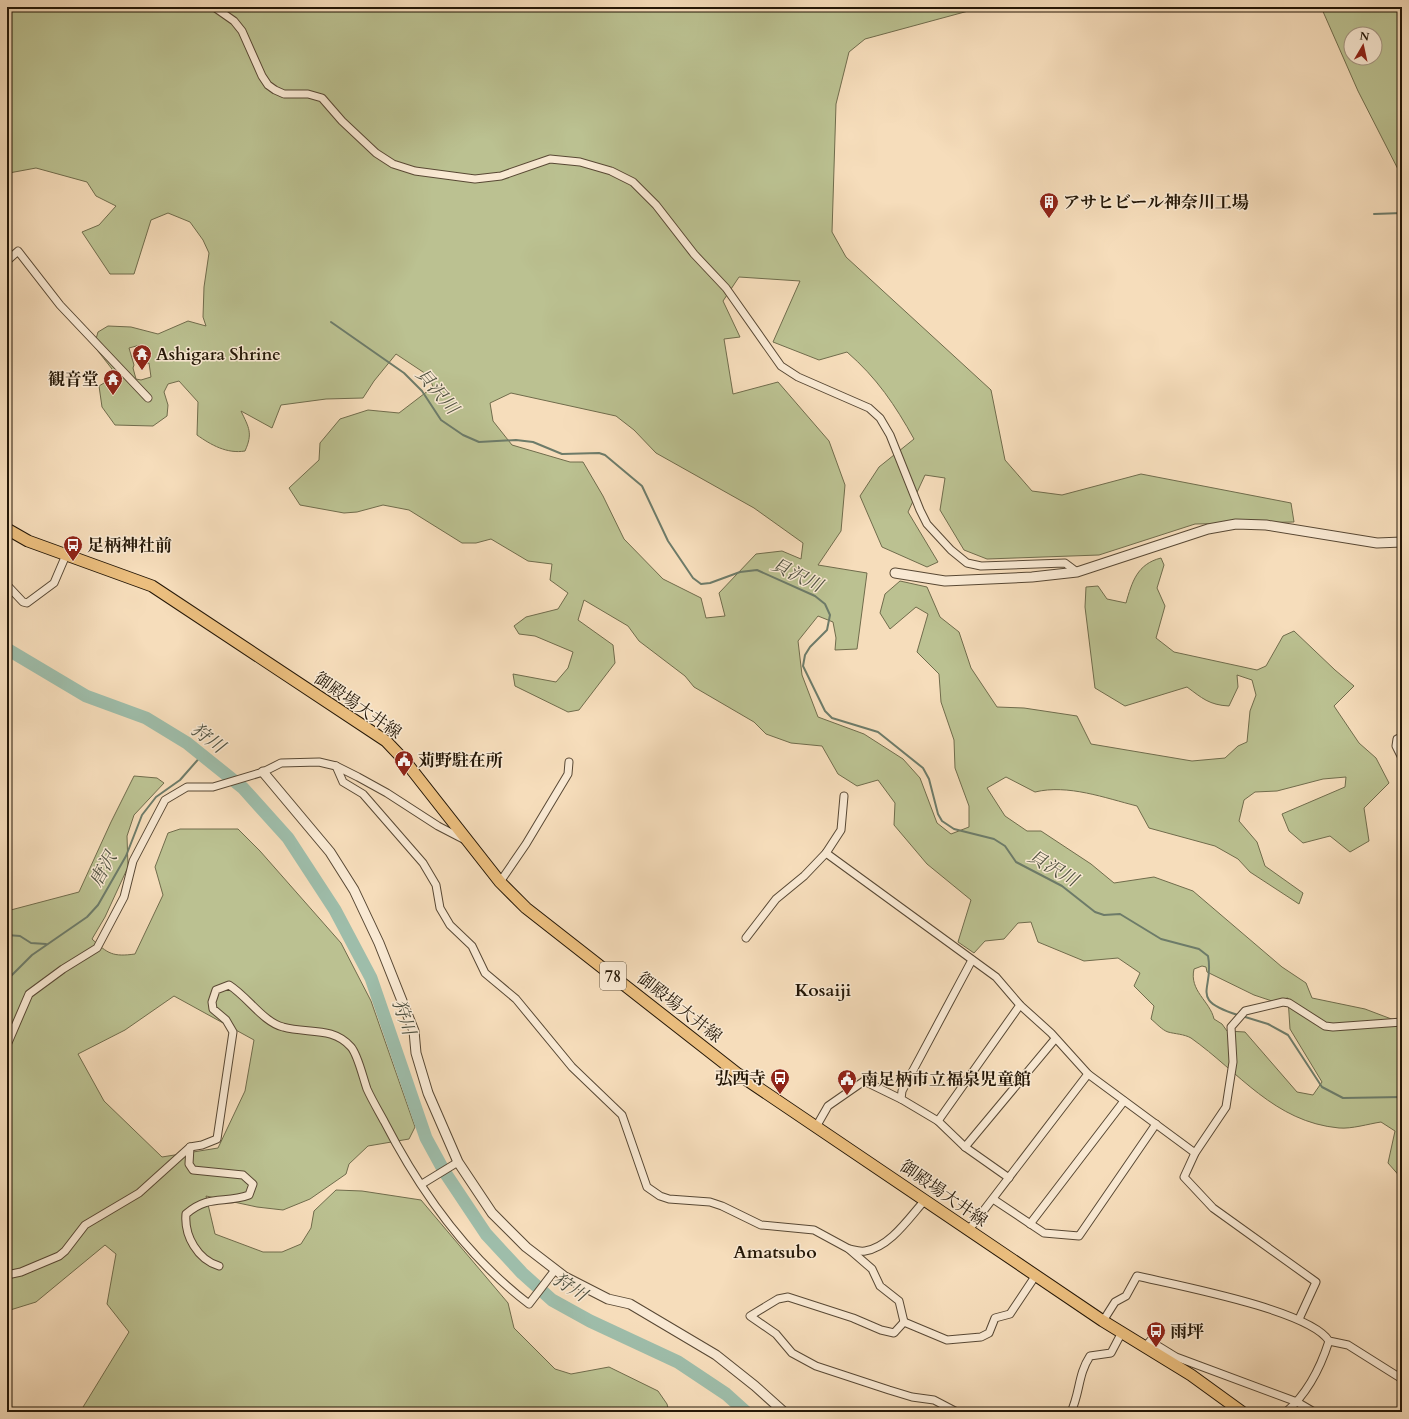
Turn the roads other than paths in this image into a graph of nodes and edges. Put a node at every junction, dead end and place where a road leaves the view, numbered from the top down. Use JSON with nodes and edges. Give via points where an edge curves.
{"nodes":[{"id":1,"x":214,"y":7,"type":"edge"},
{"id":2,"x":7,"y":261,"type":"edge"},
{"id":3,"x":148,"y":398,"type":"dead end"},
{"id":4,"x":7,"y":529,"type":"edge"},
{"id":5,"x":1402,"y":542,"type":"edge"},
{"id":6,"x":66,"y":555,"type":"junction"},
{"id":7,"x":1077,"y":572,"type":"junction"},
{"id":8,"x":894,"y":573,"type":"dead end"},
{"id":9,"x":7,"y":585,"type":"edge"},
{"id":10,"x":1402,"y":736,"type":"edge"},
{"id":11,"x":1402,"y":758,"type":"edge"},
{"id":12,"x":569,"y":762,"type":"dead end"},
{"id":13,"x":336,"y":766,"type":"junction"},
{"id":14,"x":260,"y":773,"type":"junction"},
{"id":15,"x":844,"y":796,"type":"dead end"},
{"id":16,"x":468,"y":842,"type":"junction"},
{"id":17,"x":826,"y":853,"type":"junction"},
{"id":18,"x":500,"y":882,"type":"junction"},
{"id":19,"x":746,"y":938,"type":"dead end"},
{"id":20,"x":972,"y":960,"type":"junction"},
{"id":21,"x":1020,"y":1005,"type":"junction"},
{"id":22,"x":1402,"y":1022,"type":"edge"},
{"id":23,"x":1055,"y":1039,"type":"junction"},
{"id":24,"x":7,"y":1045,"type":"edge"},
{"id":25,"x":1088,"y":1074,"type":"junction"},
{"id":26,"x":901,"y":1099,"type":"junction"},
{"id":27,"x":1124,"y":1101,"type":"junction"},
{"id":28,"x":938,"y":1121,"type":"junction"},
{"id":29,"x":1156,"y":1124,"type":"junction"},
{"id":30,"x":816,"y":1127,"type":"junction"},
{"id":31,"x":190,"y":1147,"type":"junction"},
{"id":32,"x":966,"y":1147,"type":"junction"},
{"id":33,"x":1195,"y":1153,"type":"junction"},
{"id":34,"x":458,"y":1162,"type":"junction"},
{"id":35,"x":1008,"y":1178,"type":"junction"},
{"id":36,"x":422,"y":1184,"type":"junction"},
{"id":37,"x":993,"y":1198,"type":"junction"},
{"id":38,"x":925,"y":1200,"type":"junction"},
{"id":39,"x":1030,"y":1224,"type":"junction"},
{"id":40,"x":968,"y":1231,"type":"junction"},
{"id":41,"x":849,"y":1250,"type":"junction"},
{"id":42,"x":219,"y":1266,"type":"dead end"},
{"id":43,"x":553,"y":1272,"type":"junction"},
{"id":44,"x":1036,"y":1275,"type":"junction"},
{"id":45,"x":7,"y":1276,"type":"edge"},
{"id":46,"x":1299,"y":1319,"type":"junction"},
{"id":47,"x":1103,"y":1321,"type":"junction"},
{"id":48,"x":904,"y":1322,"type":"junction"},
{"id":49,"x":1122,"y":1332,"type":"junction"},
{"id":50,"x":1329,"y":1340,"type":"junction"},
{"id":51,"x":1146,"y":1346,"type":"junction"},
{"id":52,"x":1402,"y":1379,"type":"edge"},
{"id":53,"x":1298,"y":1402,"type":"junction"},
{"id":54,"x":784,"y":1412,"type":"edge"},
{"id":55,"x":955,"y":1412,"type":"edge"},
{"id":56,"x":1071,"y":1412,"type":"edge"},
{"id":57,"x":1242,"y":1412,"type":"edge"},
{"id":58,"x":1286,"y":1412,"type":"edge"},
{"id":59,"x":1314,"y":1412,"type":"edge"}],
"edges":[{"from":1,"to":7,"type":"street","via":[[234,21],[242,31],[268,85],[284,94],[308,94],[322,98],[376,153],[393,164],[415,171],[475,179],[501,176],[550,159],[580,162],[611,171],[633,182],[656,205],[694,254],[726,288],[781,366],[798,378],[869,408],[880,418],[890,434],[927,524],[951,550],[967,563],[981,566],[1065,563]]},
{"from":2,"to":3,"type":"street","via":[[18,251],[60,305]]},
{"from":4,"to":6,"type":"main road","name":"御殿場大井線","number":"78","via":[[28,541]]},
{"from":5,"to":7,"type":"street","via":[[1377,543],[1266,525],[1236,524],[1208,529]]},
{"from":6,"to":9,"type":"street","via":[[54,583],[27,603]]},
{"from":6,"to":16,"type":"main road","name":"御殿場大井線","number":"78","via":[[152,586],[386,741],[405,761]]},
{"from":7,"to":8,"type":"street","via":[[945,581]]},
{"from":10,"to":11,"type":"street","via":[[1397,739],[1396,746]]},
{"from":12,"to":18,"type":"street","via":[[568,774]]},
{"from":13,"to":14,"type":"street","via":[[302,761],[281,763]]},
{"from":13,"to":16,"type":"street","via":[[387,793]]},
{"from":13,"to":41,"type":"street","via":[[343,782],[363,794],[423,863],[436,885],[440,908],[450,925],[472,946],[486,973],[516,999],[572,1067],[622,1115],[647,1187],[669,1199],[710,1202],[761,1225],[814,1230]]},
{"from":14,"to":24,"type":"street","via":[[213,787],[186,787],[165,800],[133,861],[124,897],[97,948],[29,994]]},
{"from":14,"to":34,"type":"street","via":[[330,852],[354,890],[414,1031],[416,1054],[428,1093]]},
{"from":15,"to":17,"type":"street","via":[[841,830]]},
{"from":16,"to":18,"type":"main road","name":"御殿場大井線","number":"78"},
{"from":17,"to":19,"type":"street","via":[[804,876],[776,899]]},
{"from":17,"to":20,"type":"street"},
{"from":18,"to":30,"type":"main road","name":"御殿場大井線","number":"78","via":[[526,908],[738,1074]]},
{"from":20,"to":21,"type":"street","via":[[996,978]]},
{"from":20,"to":26,"type":"street","via":[[902,1091]]},
{"from":21,"to":23,"type":"street"},
{"from":21,"to":28,"type":"street"},
{"from":22,"to":33,"type":"street","via":[[1325,1026],[1283,1002],[1245,1011],[1231,1027],[1233,1062],[1226,1107]]},
{"from":23,"to":25,"type":"street"},
{"from":23,"to":32,"type":"street"},
{"from":25,"to":27,"type":"street"},
{"from":25,"to":35,"type":"street"},
{"from":26,"to":28,"type":"street"},
{"from":26,"to":30,"type":"street","via":[[864,1080],[828,1106]]},
{"from":27,"to":29,"type":"street"},
{"from":27,"to":39,"type":"street"},
{"from":28,"to":32,"type":"street"},
{"from":29,"to":33,"type":"street"},
{"from":29,"to":39,"type":"street","via":[[1079,1236],[1044,1233]]},
{"from":30,"to":38,"type":"main road","name":"御殿場大井線","number":"78"},
{"from":31,"to":36,"type":"street","via":[[217,1138],[233,1032],[226,1020],[213,1009],[212,1002],[216,990],[229,985],[273,1023],[284,1028],[325,1031],[341,1038],[352,1048],[374,1103],[390,1134]]},
{"from":31,"to":42,"type":"street","via":[[189,1164],[193,1170],[243,1175],[253,1184],[249,1195],[205,1202],[186,1214],[187,1230],[195,1246],[210,1264]]},
{"from":31,"to":45,"type":"street","via":[[139,1193],[85,1225],[59,1256]]},
{"from":32,"to":35,"type":"street"},
{"from":33,"to":46,"type":"street","via":[[1184,1177],[1213,1208],[1316,1282]]},
{"from":34,"to":36,"type":"street"},
{"from":34,"to":43,"type":"street","via":[[492,1213]]},
{"from":35,"to":37,"type":"street"},
{"from":36,"to":43,"type":"street","via":[[441,1216],[479,1260],[510,1290],[529,1304]]},
{"from":37,"to":39,"type":"street"},
{"from":37,"to":40,"type":"street"},
{"from":38,"to":40,"type":"main road","name":"御殿場大井線","number":"78"},
{"from":38,"to":41,"type":"street","via":[[879,1247],[864,1251]]},
{"from":40,"to":44,"type":"main road","name":"御殿場大井線","number":"78"},
{"from":41,"to":48,"type":"street","via":[[872,1269],[880,1286],[899,1300]]},
{"from":43,"to":54,"type":"street","via":[[608,1299],[630,1304],[716,1355]]},
{"from":44,"to":47,"type":"main road","name":"御殿場大井線","number":"78"},
{"from":44,"to":48,"type":"street","via":[[1010,1314],[995,1318],[989,1333],[981,1337],[947,1340]]},
{"from":46,"to":47,"type":"street","via":[[1259,1306],[1137,1276],[1126,1296],[1115,1302]]},
{"from":46,"to":50,"type":"street","via":[[1326,1335]]},
{"from":47,"to":49,"type":"main road","name":"御殿場大井線","number":"78"},
{"from":48,"to":55,"type":"street","via":[[894,1332],[881,1330],[788,1297],[778,1299],[750,1316],[776,1334],[792,1353],[816,1366],[912,1397],[934,1400]]},
{"from":49,"to":51,"type":"main road","name":"御殿場大井線","number":"78"},
{"from":49,"to":56,"type":"street","via":[[1111,1353],[1090,1356],[1082,1368]]},
{"from":50,"to":52,"type":"street","via":[[1348,1345]]},
{"from":50,"to":53,"type":"street","via":[[1323,1359]]},
{"from":51,"to":53,"type":"street","via":[[1150,1341],[1176,1357]]},
{"from":51,"to":57,"type":"main road","name":"御殿場大井線","number":"78","via":[[1191,1374]]},
{"from":53,"to":58,"type":"street"},
{"from":53,"to":59,"type":"street"}]}
